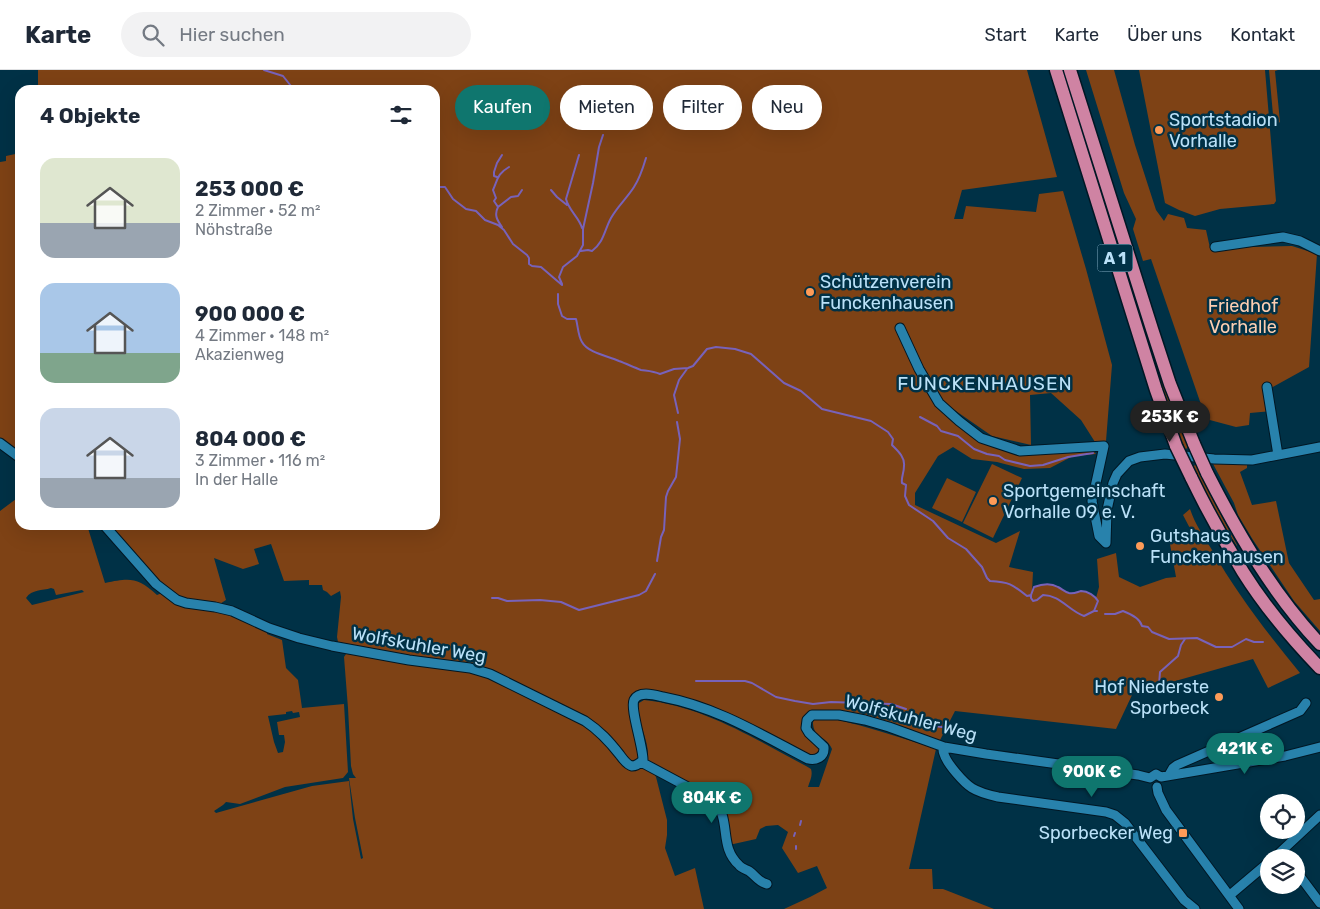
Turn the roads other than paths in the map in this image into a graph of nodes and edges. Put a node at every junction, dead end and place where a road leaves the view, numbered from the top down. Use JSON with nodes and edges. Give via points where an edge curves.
{"nodes":[{"id":1,"x":1056,"y":70,"type":"edge"},
{"id":2,"x":1070,"y":70,"type":"edge"},
{"id":3,"x":1215,"y":247,"type":"dead end"},
{"id":4,"x":1320,"y":251,"type":"edge"},
{"id":5,"x":900,"y":328,"type":"dead end"},
{"id":6,"x":1267,"y":388,"type":"dead end"},
{"id":7,"x":0,"y":443,"type":"edge"},
{"id":8,"x":1320,"y":447,"type":"edge"},
{"id":9,"x":15,"y":454,"type":"edge"},
{"id":10,"x":1278,"y":455,"type":"junction"},
{"id":11,"x":108,"y":530,"type":"edge"},
{"id":12,"x":1320,"y":644,"type":"edge"},
{"id":13,"x":1320,"y":668,"type":"edge"},
{"id":14,"x":1306,"y":703,"type":"dead end"},
{"id":15,"x":944,"y":746,"type":"junction"},
{"id":16,"x":1320,"y":747,"type":"edge"},
{"id":17,"x":640,"y":762,"type":"junction"},
{"id":18,"x":1165,"y":776,"type":"junction"},
{"id":19,"x":1150,"y":778,"type":"junction"},
{"id":20,"x":1157,"y":787,"type":"junction"},
{"id":21,"x":1320,"y":815,"type":"edge"},
{"id":22,"x":1287,"y":849,"type":"edge"},
{"id":23,"x":1260,"y":870,"type":"edge"},
{"id":24,"x":1305,"y":883,"type":"edge"},
{"id":25,"x":767,"y":884,"type":"dead end"},
{"id":26,"x":1230,"y":895,"type":"junction"},
{"id":27,"x":1320,"y":903,"type":"edge"},
{"id":28,"x":1195,"y":909,"type":"edge"},
{"id":29,"x":1239,"y":909,"type":"edge"}],
"edges":[{"from":1,"to":13,"type":"highway","number":"A 1","bridge":true,"via":[[1176,446],[1216,527],[1244,573],[1282,625]]},
{"from":2,"to":12,"type":"highway","number":"A 1","bridge":true,"via":[[1152,330],[1194,444],[1230,517],[1258,563]]},
{"from":3,"to":4,"type":"street","via":[[1283,237]]},
{"from":5,"to":10,"type":"street","via":[[939,403],[981,438],[1020,451],[1104,446],[1092,500],[1099,536],[1106,543],[1112,483],[1130,461],[1165,454],[1252,460]]},
{"from":6,"to":10,"type":"street"},
{"from":7,"to":9,"type":"street"},
{"from":8,"to":10,"type":"street"},
{"from":11,"to":17,"type":"street","name":"Wolfskuhler Weg","via":[[156,584],[177,600],[232,611],[269,628],[332,646],[477,669],[585,721],[599,731],[628,764],[632,766]]},
{"from":14,"to":18,"type":"street","via":[[1300,711],[1177,765]]},
{"from":15,"to":17,"type":"street","name":"Wolfskuhler Weg","via":[[865,720],[816,714],[807,720],[806,728],[825,750],[818,759],[811,760],[724,715],[648,694],[636,697],[634,701],[643,752]]},
{"from":15,"to":19,"type":"street","name":"Wolfskuhler Weg"},
{"from":15,"to":28,"type":"street","via":[[946,760],[956,772],[970,787],[986,794],[1116,815],[1184,900]]},
{"from":16,"to":18,"type":"street","name":"Wolfskuhler Weg"},
{"from":17,"to":25,"type":"street","via":[[714,802],[723,815],[730,855],[739,866]]},
{"from":18,"to":19,"type":"street","name":"Wolfskuhler Weg","via":[[1156,774]]},
{"from":18,"to":20,"type":"street"},
{"from":19,"to":20,"type":"street","via":[[1152,786]]},
{"from":20,"to":26,"type":"street","via":[[1166,810]]},
{"from":21,"to":22,"type":"street"},
{"from":23,"to":26,"type":"street"},
{"from":24,"to":27,"type":"street"},
{"from":26,"to":29,"type":"street"}]}
